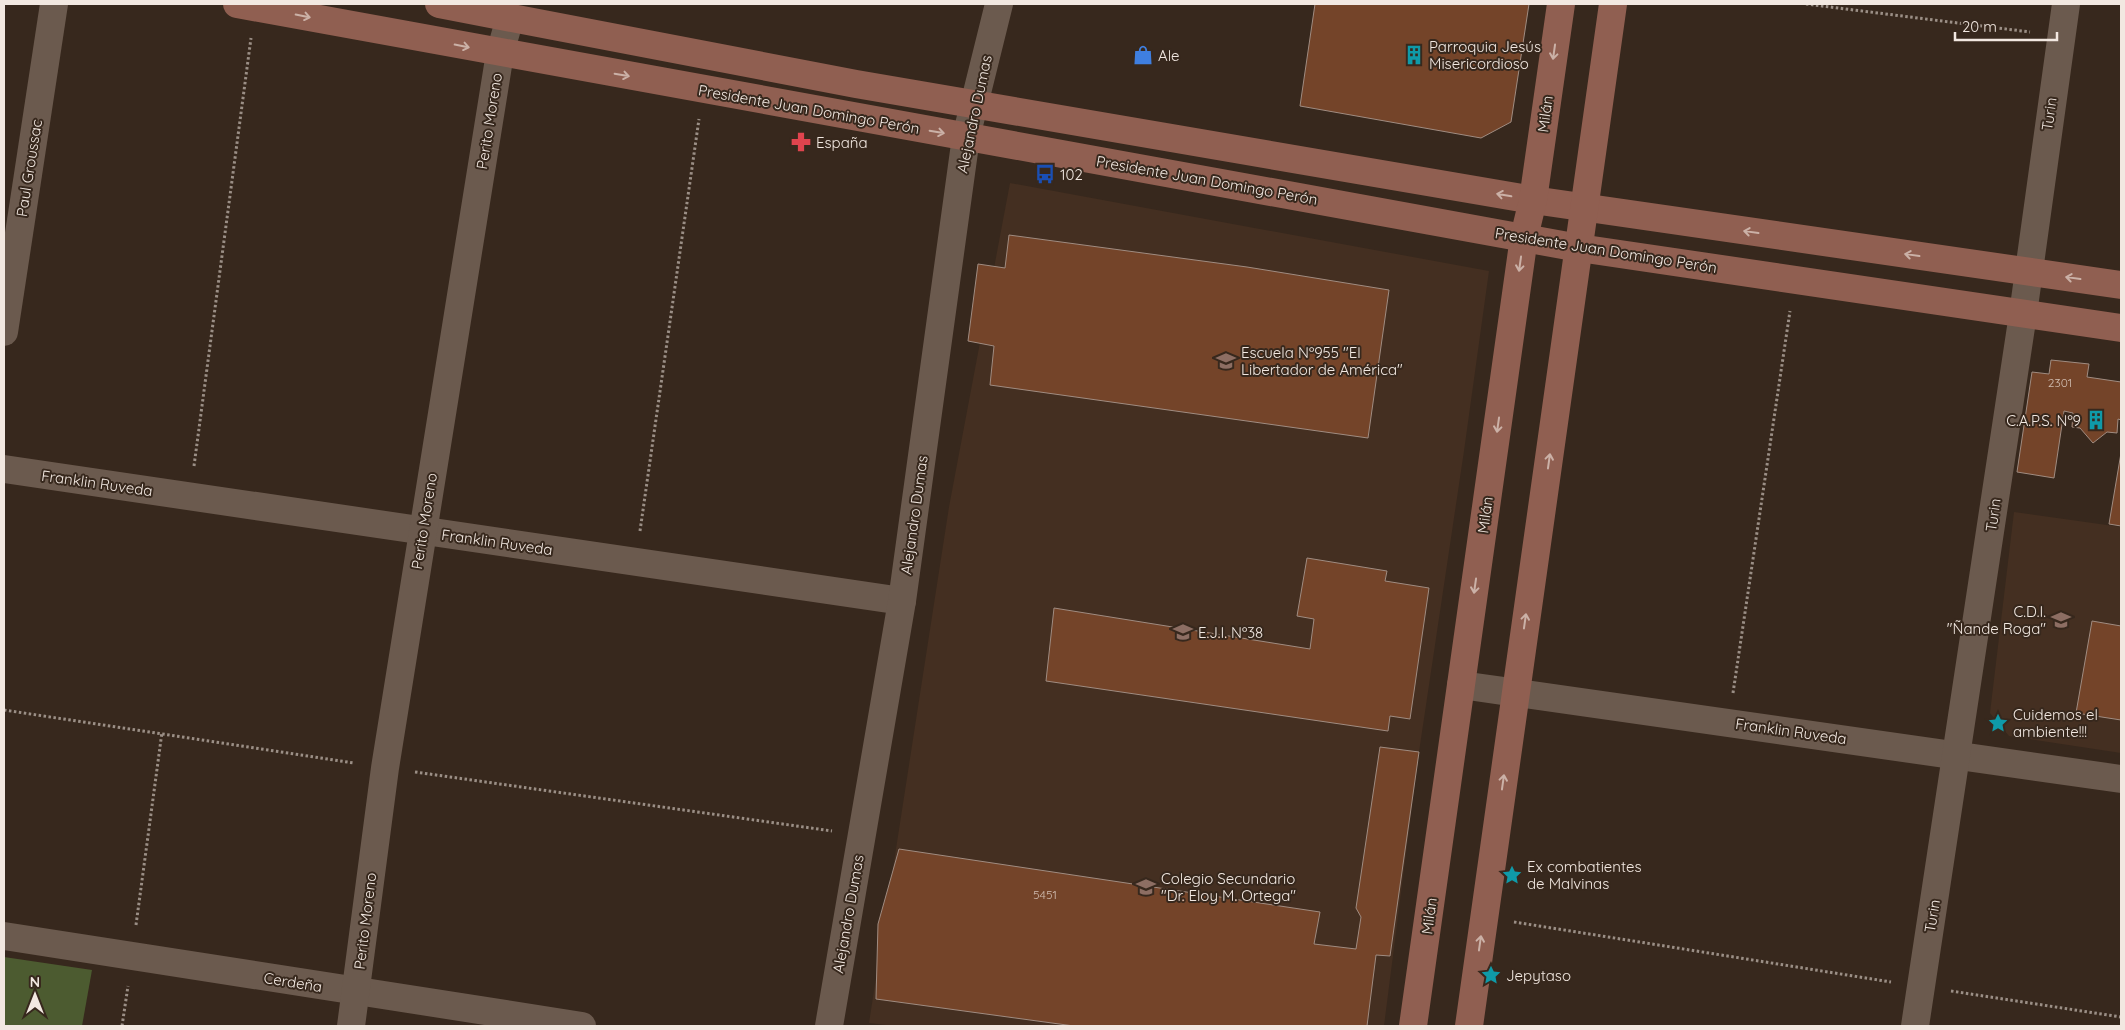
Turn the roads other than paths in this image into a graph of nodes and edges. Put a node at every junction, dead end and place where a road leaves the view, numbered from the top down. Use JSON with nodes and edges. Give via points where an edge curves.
{"nodes":[{"id":1,"x":54,"y":4,"type":"edge"},
{"id":2,"x":439,"y":4,"type":"edge"},
{"id":3,"x":999,"y":4,"type":"edge"},
{"id":4,"x":1561,"y":4,"type":"edge"},
{"id":5,"x":1613,"y":4,"type":"edge"},
{"id":6,"x":2066,"y":4,"type":"edge"},
{"id":7,"x":246,"y":6,"type":"edge"},
{"id":8,"x":510,"y":18,"type":"junction"},
{"id":9,"x":500,"y":53,"type":"junction"},
{"id":10,"x":974,"y":105,"type":"junction"},
{"id":11,"x":966,"y":137,"type":"junction"},
{"id":12,"x":1533,"y":200,"type":"junction"},
{"id":13,"x":1585,"y":208,"type":"junction"},
{"id":14,"x":1524,"y":237,"type":"junction"},
{"id":15,"x":1579,"y":248,"type":"junction"},
{"id":16,"x":2027,"y":271,"type":"junction"},
{"id":17,"x":2121,"y":285,"type":"edge"},
{"id":18,"x":2023,"y":314,"type":"junction"},
{"id":19,"x":2121,"y":328,"type":"edge"},
{"id":20,"x":4,"y":332,"type":"edge"},
{"id":21,"x":4,"y":469,"type":"edge"},
{"id":22,"x":422,"y":531,"type":"junction"},
{"id":23,"x":902,"y":601,"type":"junction"},
{"id":24,"x":1461,"y":685,"type":"junction"},
{"id":25,"x":1515,"y":692,"type":"junction"},
{"id":26,"x":1957,"y":755,"type":"junction"},
{"id":27,"x":2121,"y":779,"type":"edge"},
{"id":28,"x":4,"y":936,"type":"edge"},
{"id":29,"x":356,"y":992,"type":"junction"},
{"id":30,"x":351,"y":1026,"type":"edge"},
{"id":31,"x":582,"y":1026,"type":"edge"},
{"id":32,"x":829,"y":1026,"type":"edge"},
{"id":33,"x":1413,"y":1026,"type":"edge"},
{"id":34,"x":1469,"y":1026,"type":"edge"},
{"id":35,"x":1915,"y":1026,"type":"edge"}],
"edges":[{"from":1,"to":20,"type":"street","name":"Paul Groussac"},
{"from":2,"to":8,"type":"main road"},
{"from":3,"to":10,"type":"street","name":"Alejandro Dumas"},
{"from":4,"to":12,"type":"main road","name":"Milán","one_way":true},
{"from":5,"to":13,"type":"main road"},
{"from":6,"to":16,"type":"street","name":"Turin"},
{"from":7,"to":9,"type":"main road","name":"Presidente Juan Domingo Perón","one_way":true},
{"from":8,"to":9,"type":"street","name":"Perito Moreno"},
{"from":8,"to":10,"type":"main road"},
{"from":9,"to":11,"type":"main road","name":"Presidente Juan Domingo Perón","one_way":true},
{"from":9,"to":22,"type":"street","name":"Perito Moreno"},
{"from":10,"to":11,"type":"street","name":"Alejandro Dumas"},
{"from":12,"to":10,"type":"main road","one_way":true},
{"from":11,"to":14,"type":"main road","name":"Presidente Juan Domingo Perón"},
{"from":11,"to":23,"type":"street","name":"Alejandro Dumas"},
{"from":12,"to":13,"type":"main road"},
{"from":12,"to":14,"type":"main road","name":"Milán"},
{"from":13,"to":15,"type":"main road"},
{"from":16,"to":13,"type":"main road","one_way":true},
{"from":14,"to":15,"type":"main road","name":"Presidente Juan Domingo Perón"},
{"from":14,"to":24,"type":"main road","name":"Milán","one_way":true},
{"from":15,"to":18,"type":"main road","name":"Presidente Juan Domingo Perón"},
{"from":25,"to":15,"type":"main road","one_way":true},
{"from":17,"to":16,"type":"main road","one_way":true},
{"from":16,"to":18,"type":"street","name":"Turin"},
{"from":18,"to":19,"type":"main road","name":"Presidente Juan Domingo Perón"},
{"from":18,"to":26,"type":"street","name":"Turin"},
{"from":21,"to":22,"type":"street","name":"Franklin Ruveda"},
{"from":22,"to":23,"type":"street","name":"Franklin Ruveda"},
{"from":22,"to":29,"type":"street","name":"Perito Moreno","via":[[385,768]]},
{"from":23,"to":32,"type":"street","name":"Alejandro Dumas"},
{"from":24,"to":25,"type":"street","name":"Franklin Ruveda"},
{"from":24,"to":33,"type":"main road","name":"Milán"},
{"from":25,"to":26,"type":"street","name":"Franklin Ruveda"},
{"from":34,"to":25,"type":"main road","one_way":true},
{"from":26,"to":27,"type":"street","name":"Franklin Ruveda"},
{"from":26,"to":35,"type":"street","name":"Turin"},
{"from":28,"to":29,"type":"street","name":"Cerdeña"},
{"from":29,"to":30,"type":"street","name":"Perito Moreno"},
{"from":29,"to":31,"type":"street","name":"Cerdeña"}]}
